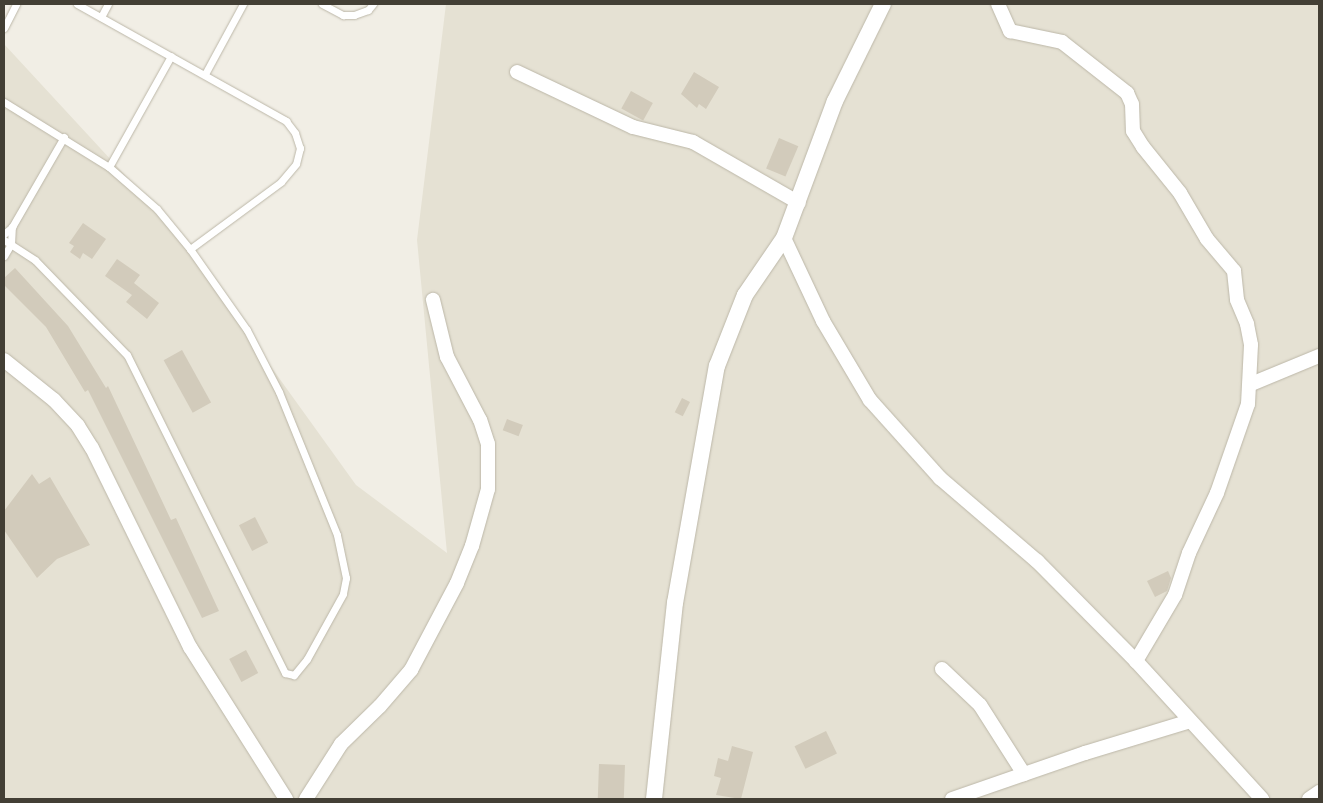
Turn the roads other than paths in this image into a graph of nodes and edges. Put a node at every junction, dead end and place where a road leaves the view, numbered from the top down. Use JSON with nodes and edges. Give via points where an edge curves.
{"nodes":[{"id":1,"x":16,"y":4,"type":"edge"},
{"id":2,"x":77,"y":4,"type":"edge"},
{"id":3,"x":108,"y":4,"type":"edge"},
{"id":4,"x":243,"y":4,"type":"edge"},
{"id":5,"x":322,"y":4,"type":"edge"},
{"id":6,"x":373,"y":4,"type":"edge"},
{"id":7,"x":882,"y":4,"type":"edge"},
{"id":8,"x":998,"y":4,"type":"edge"},
{"id":9,"x":101,"y":17,"type":"junction"},
{"id":10,"x":4,"y":28,"type":"edge"},
{"id":11,"x":171,"y":56,"type":"junction"},
{"id":12,"x":517,"y":72,"type":"dead end"},
{"id":13,"x":205,"y":74,"type":"junction"},
{"id":14,"x":4,"y":102,"type":"edge"},
{"id":15,"x":64,"y":137,"type":"junction"},
{"id":16,"x":109,"y":167,"type":"junction"},
{"id":17,"x":799,"y":202,"type":"junction"},
{"id":18,"x":12,"y":227,"type":"junction"},
{"id":19,"x":4,"y":234,"type":"edge"},
{"id":20,"x":784,"y":238,"type":"junction"},
{"id":21,"x":7,"y":242,"type":"edge"},
{"id":22,"x":190,"y":249,"type":"junction"},
{"id":23,"x":4,"y":256,"type":"edge"},
{"id":24,"x":433,"y":300,"type":"dead end"},
{"id":25,"x":1319,"y":356,"type":"edge"},
{"id":26,"x":4,"y":360,"type":"edge"},
{"id":27,"x":1251,"y":384,"type":"junction"},
{"id":28,"x":1136,"y":662,"type":"junction"},
{"id":29,"x":942,"y":669,"type":"dead end"},
{"id":30,"x":1190,"y":721,"type":"junction"},
{"id":31,"x":1024,"y":774,"type":"junction"},
{"id":32,"x":1319,"y":792,"type":"edge"},
{"id":33,"x":286,"y":799,"type":"edge"},
{"id":34,"x":306,"y":799,"type":"edge"},
{"id":35,"x":654,"y":799,"type":"edge"},
{"id":36,"x":952,"y":799,"type":"edge"},
{"id":37,"x":1262,"y":799,"type":"edge"},
{"id":38,"x":1309,"y":799,"type":"edge"}],
"edges":[{"from":1,"to":10,"type":"lane"},
{"from":2,"to":9,"type":"lane"},
{"from":3,"to":9,"type":"lane"},
{"from":4,"to":13,"type":"lane"},
{"from":5,"to":6,"type":"lane","via":[[343,15],[354,16]]},
{"from":7,"to":17,"type":"street","via":[[836,101]]},
{"from":8,"to":27,"type":"street","via":[[1010,31],[1062,42],[1127,93],[1132,104],[1133,131],[1180,194],[1207,239],[1234,271],[1236,300],[1247,324],[1251,345]]},
{"from":9,"to":11,"type":"lane"},
{"from":11,"to":13,"type":"lane"},
{"from":11,"to":16,"type":"lane"},
{"from":12,"to":17,"type":"street","via":[[633,127],[693,142]]},
{"from":13,"to":22,"type":"lane","via":[[286,121],[300,148],[296,164],[281,182]]},
{"from":14,"to":15,"type":"lane"},
{"from":15,"to":16,"type":"lane"},
{"from":15,"to":18,"type":"lane"},
{"from":16,"to":22,"type":"lane","via":[[157,209]]},
{"from":17,"to":20,"type":"street"},
{"from":18,"to":19,"type":"lane"},
{"from":18,"to":21,"type":"lane"},
{"from":20,"to":28,"type":"street","via":[[822,321],[870,400],[940,478],[1037,561]]},
{"from":20,"to":35,"type":"street","via":[[745,295],[717,366],[675,603]]},
{"from":21,"to":22,"type":"lane","via":[[35,260],[127,355],[285,673],[294,675],[307,659],[342,594],[344,561],[337,535],[279,392],[247,330]]},
{"from":21,"to":23,"type":"lane"},
{"from":24,"to":34,"type":"street","via":[[447,357],[480,420],[488,444],[488,488],[483,508],[457,583],[411,670],[341,744]]},
{"from":25,"to":27,"type":"street"},
{"from":26,"to":33,"type":"street","via":[[54,400],[78,426],[92,448],[190,647]]},
{"from":27,"to":28,"type":"street","via":[[1248,404],[1217,492],[1174,595]]},
{"from":28,"to":30,"type":"street"},
{"from":29,"to":31,"type":"street","via":[[980,705]]},
{"from":30,"to":31,"type":"street"},
{"from":30,"to":37,"type":"street"},
{"from":31,"to":36,"type":"street"},
{"from":32,"to":38,"type":"street"}]}
